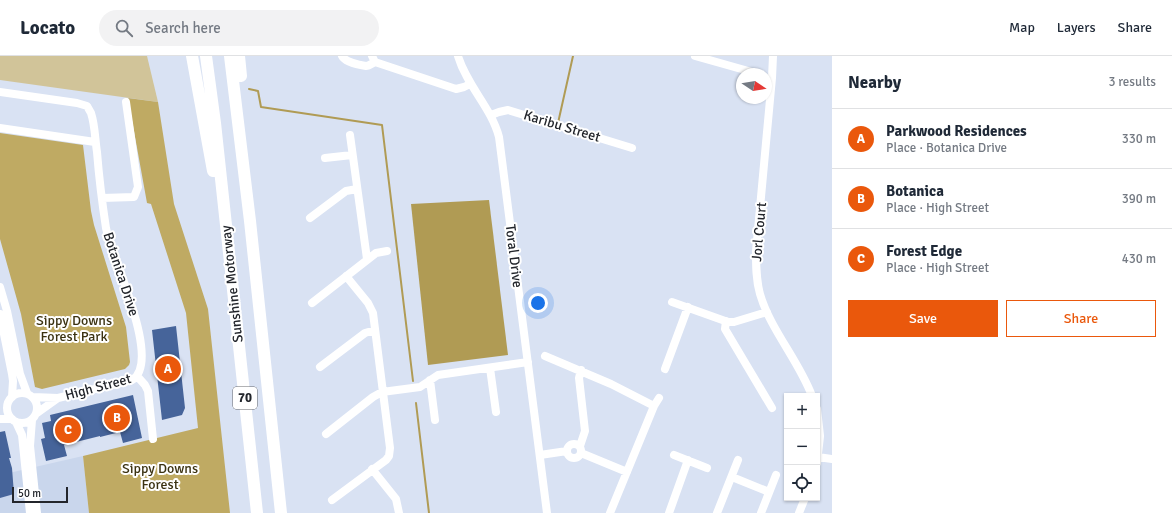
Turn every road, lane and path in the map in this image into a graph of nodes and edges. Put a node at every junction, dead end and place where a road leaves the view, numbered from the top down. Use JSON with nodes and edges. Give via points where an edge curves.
{"nodes":[{"id":1,"x":192,"y":56,"type":"edge"},
{"id":2,"x":206,"y":56,"type":"edge"},
{"id":3,"x":230,"y":56,"type":"edge"},
{"id":4,"x":239,"y":56,"type":"edge"},
{"id":5,"x":342,"y":56,"type":"edge"},
{"id":6,"x":458,"y":56,"type":"edge"},
{"id":7,"x":695,"y":56,"type":"edge"},
{"id":8,"x":773,"y":56,"type":"edge"},
{"id":9,"x":374,"y":59,"type":"edge"},
{"id":10,"x":738,"y":68,"type":"edge"},
{"id":11,"x":771,"y":68,"type":"edge"},
{"id":12,"x":470,"y":84,"type":"junction"},
{"id":13,"x":0,"y":92,"type":"edge"},
{"id":14,"x":126,"y":102,"type":"dead end"},
{"id":15,"x":767,"y":104,"type":"edge"},
{"id":16,"x":491,"y":115,"type":"junction"},
{"id":17,"x":0,"y":128,"type":"edge"},
{"id":18,"x":350,"y":135,"type":"dead end"},
{"id":19,"x":95,"y":142,"type":"junction"},
{"id":20,"x":632,"y":148,"type":"dead end"},
{"id":21,"x":352,"y":155,"type":"junction"},
{"id":22,"x":325,"y":158,"type":"dead end"},
{"id":23,"x":357,"y":189,"type":"junction"},
{"id":24,"x":102,"y":198,"type":"junction"},
{"id":25,"x":310,"y":218,"type":"dead end"},
{"id":26,"x":250,"y":221,"type":"junction"},
{"id":27,"x":387,"y":251,"type":"dead end"},
{"id":28,"x":367,"y":259,"type":"junction"},
{"id":29,"x":346,"y":276,"type":"junction"},
{"id":30,"x":232,"y":283,"type":"junction"},
{"id":31,"x":0,"y":287,"type":"edge"},
{"id":32,"x":672,"y":302,"type":"dead end"},
{"id":33,"x":312,"y":303,"type":"dead end"},
{"id":34,"x":688,"y":307,"type":"junction"},
{"id":35,"x":767,"y":312,"type":"junction"},
{"id":36,"x":0,"y":314,"type":"edge"},
{"id":37,"x":726,"y":322,"type":"junction"},
{"id":38,"x":375,"y":330,"type":"junction"},
{"id":39,"x":545,"y":356,"type":"dead end"},
{"id":40,"x":528,"y":362,"type":"junction"},
{"id":41,"x":320,"y":367,"type":"dead end"},
{"id":42,"x":490,"y":368,"type":"junction"},
{"id":43,"x":665,"y":369,"type":"dead end"},
{"id":44,"x":581,"y":370,"type":"junction"},
{"id":45,"x":137,"y":376,"type":"junction"},
{"id":46,"x":430,"y":380,"type":"junction"},
{"id":47,"x":382,"y":392,"type":"junction"},
{"id":48,"x":811,"y":393,"type":"edge"},
{"id":49,"x":30,"y":395,"type":"junction"},
{"id":50,"x":58,"y":398,"type":"junction"},
{"id":51,"x":659,"y":398,"type":"dead end"},
{"id":52,"x":10,"y":400,"type":"junction"},
{"id":53,"x":654,"y":406,"type":"junction"},
{"id":54,"x":772,"y":408,"type":"dead end"},
{"id":55,"x":0,"y":410,"type":"edge"},
{"id":56,"x":496,"y":412,"type":"dead end"},
{"id":57,"x":37,"y":413,"type":"junction"},
{"id":58,"x":0,"y":419,"type":"edge"},
{"id":59,"x":32,"y":420,"type":"junction"},
{"id":60,"x":435,"y":420,"type":"dead end"},
{"id":61,"x":14,"y":421,"type":"junction"},
{"id":62,"x":326,"y":434,"type":"dead end"},
{"id":63,"x":153,"y":438,"type":"dead end"},
{"id":64,"x":580,"y":450,"type":"junction"},
{"id":65,"x":540,"y":455,"type":"junction"},
{"id":66,"x":674,"y":455,"type":"dead end"},
{"id":67,"x":832,"y":459,"type":"edge"},
{"id":68,"x":688,"y":460,"type":"junction"},
{"id":69,"x":738,"y":460,"type":"dead end"},
{"id":70,"x":820,"y":460,"type":"edge"},
{"id":71,"x":707,"y":468,"type":"dead end"},
{"id":72,"x":372,"y":470,"type":"junction"},
{"id":73,"x":627,"y":472,"type":"junction"},
{"id":74,"x":776,"y":475,"type":"dead end"},
{"id":75,"x":732,"y":477,"type":"junction"},
{"id":76,"x":769,"y":492,"type":"junction"},
{"id":77,"x":332,"y":500,"type":"dead end"},
{"id":78,"x":804,"y":501,"type":"edge"},
{"id":79,"x":30,"y":513,"type":"edge"},
{"id":80,"x":37,"y":513,"type":"edge"},
{"id":81,"x":257,"y":513,"type":"edge"},
{"id":82,"x":282,"y":513,"type":"edge"},
{"id":83,"x":399,"y":513,"type":"edge"},
{"id":84,"x":547,"y":513,"type":"edge"},
{"id":85,"x":610,"y":513,"type":"edge"},
{"id":86,"x":669,"y":513,"type":"edge"},
{"id":87,"x":717,"y":513,"type":"edge"},
{"id":88,"x":760,"y":513,"type":"edge"},
{"id":89,"x":799,"y":513,"type":"edge"}],
"edges":[{"from":1,"to":30,"type":"highway"},
{"from":2,"to":30,"type":"highway","name":"Sunshine Motorway","number":"70"},
{"from":3,"to":26,"type":"highway","name":"Sunshine Motorway","number":"70"},
{"from":4,"to":26,"type":"highway"},
{"from":5,"to":9,"type":"street","via":[[343,59],[367,66]]},
{"from":6,"to":12,"type":"street","name":"Toral Drive"},
{"from":7,"to":10,"type":"street"},
{"from":8,"to":11,"type":"street","name":"Jorl Court"},
{"from":9,"to":12,"type":"street","via":[[456,89]]},
{"from":12,"to":16,"type":"street","name":"Toral Drive"},
{"from":13,"to":19,"type":"street","name":"Botanica Drive","via":[[86,106],[92,118]]},
{"from":14,"to":24,"type":"street","via":[[137,191],[134,196]]},
{"from":15,"to":35,"type":"street","name":"Jorl Court","via":[[756,273]]},
{"from":16,"to":20,"type":"street","name":"Karibu Street","via":[[508,110]]},
{"from":16,"to":40,"type":"street","name":"Toral Drive","via":[[500,143]]},
{"from":17,"to":19,"type":"street"},
{"from":18,"to":21,"type":"street"},
{"from":19,"to":24,"type":"street","name":"Botanica Drive"},
{"from":21,"to":22,"type":"street"},
{"from":21,"to":23,"type":"street"},
{"from":23,"to":25,"type":"street","via":[[346,191]]},
{"from":23,"to":28,"type":"street"},
{"from":24,"to":45,"type":"street","name":"Botanica Drive","via":[[107,230],[138,325],[142,360]]},
{"from":26,"to":82,"type":"highway","name":"Sunshine Motorway","number":"70"},
{"from":27,"to":28,"type":"street","via":[[376,253]]},
{"from":28,"to":29,"type":"street"},
{"from":29,"to":33,"type":"street"},
{"from":29,"to":38,"type":"street","via":[[371,308]]},
{"from":30,"to":81,"type":"highway","name":"Sunshine Motorway","number":"70"},
{"from":31,"to":49,"type":"street","via":[[20,374]]},
{"from":32,"to":34,"type":"street"},
{"from":34,"to":37,"type":"street"},
{"from":34,"to":43,"type":"street"},
{"from":35,"to":37,"type":"street"},
{"from":35,"to":48,"type":"street","name":"Jorl Court"},
{"from":36,"to":52,"type":"street","via":[[12,374]]},
{"from":37,"to":54,"type":"street","via":[[726,330]]},
{"from":38,"to":41,"type":"street","via":[[365,333]]},
{"from":38,"to":47,"type":"street"},
{"from":39,"to":44,"type":"street"},
{"from":40,"to":42,"type":"street"},
{"from":40,"to":65,"type":"street","name":"Toral Drive"},
{"from":42,"to":46,"type":"street","via":[[438,376]]},
{"from":42,"to":56,"type":"street"},
{"from":44,"to":53,"type":"street"},
{"from":44,"to":64,"type":"street","via":[[579,378],[585,430]]},
{"from":45,"to":50,"type":"street","name":"High Street","via":[[129,381]]},
{"from":45,"to":63,"type":"street","via":[[148,391]]},
{"from":46,"to":47,"type":"street","via":[[420,387]]},
{"from":46,"to":60,"type":"street"},
{"from":47,"to":62,"type":"street"},
{"from":47,"to":72,"type":"street","via":[[390,452],[386,460]]},
{"from":49,"to":50,"type":"street","name":"High Street"},
{"from":49,"to":52,"type":"street","via":[[19,393]]},
{"from":49,"to":57,"type":"street","via":[[38,404]]},
{"from":50,"to":57,"type":"street","name":"High Street"},
{"from":51,"to":53,"type":"street"},
{"from":52,"to":55,"type":"street"},
{"from":52,"to":61,"type":"street","via":[[8,412]]},
{"from":53,"to":73,"type":"street"},
{"from":57,"to":59,"type":"street"},
{"from":58,"to":61,"type":"street"},
{"from":59,"to":61,"type":"street","via":[[24,423]]},
{"from":59,"to":80,"type":"street","via":[[30,446]]},
{"from":61,"to":79,"type":"street","via":[[22,435]]},
{"from":64,"to":65,"type":"street","via":[[578,457],[573,458],[567,451]]},
{"from":64,"to":73,"type":"street"},
{"from":65,"to":84,"type":"street","name":"Toral Drive"},
{"from":66,"to":68,"type":"street"},
{"from":67,"to":70,"type":"street"},
{"from":68,"to":71,"type":"street"},
{"from":68,"to":86,"type":"street"},
{"from":69,"to":75,"type":"street"},
{"from":72,"to":77,"type":"street"},
{"from":72,"to":83,"type":"street","via":[[396,499]]},
{"from":73,"to":85,"type":"street"},
{"from":74,"to":76,"type":"street"},
{"from":75,"to":76,"type":"street"},
{"from":75,"to":87,"type":"street"},
{"from":76,"to":88,"type":"street"},
{"from":78,"to":89,"type":"street"}]}
